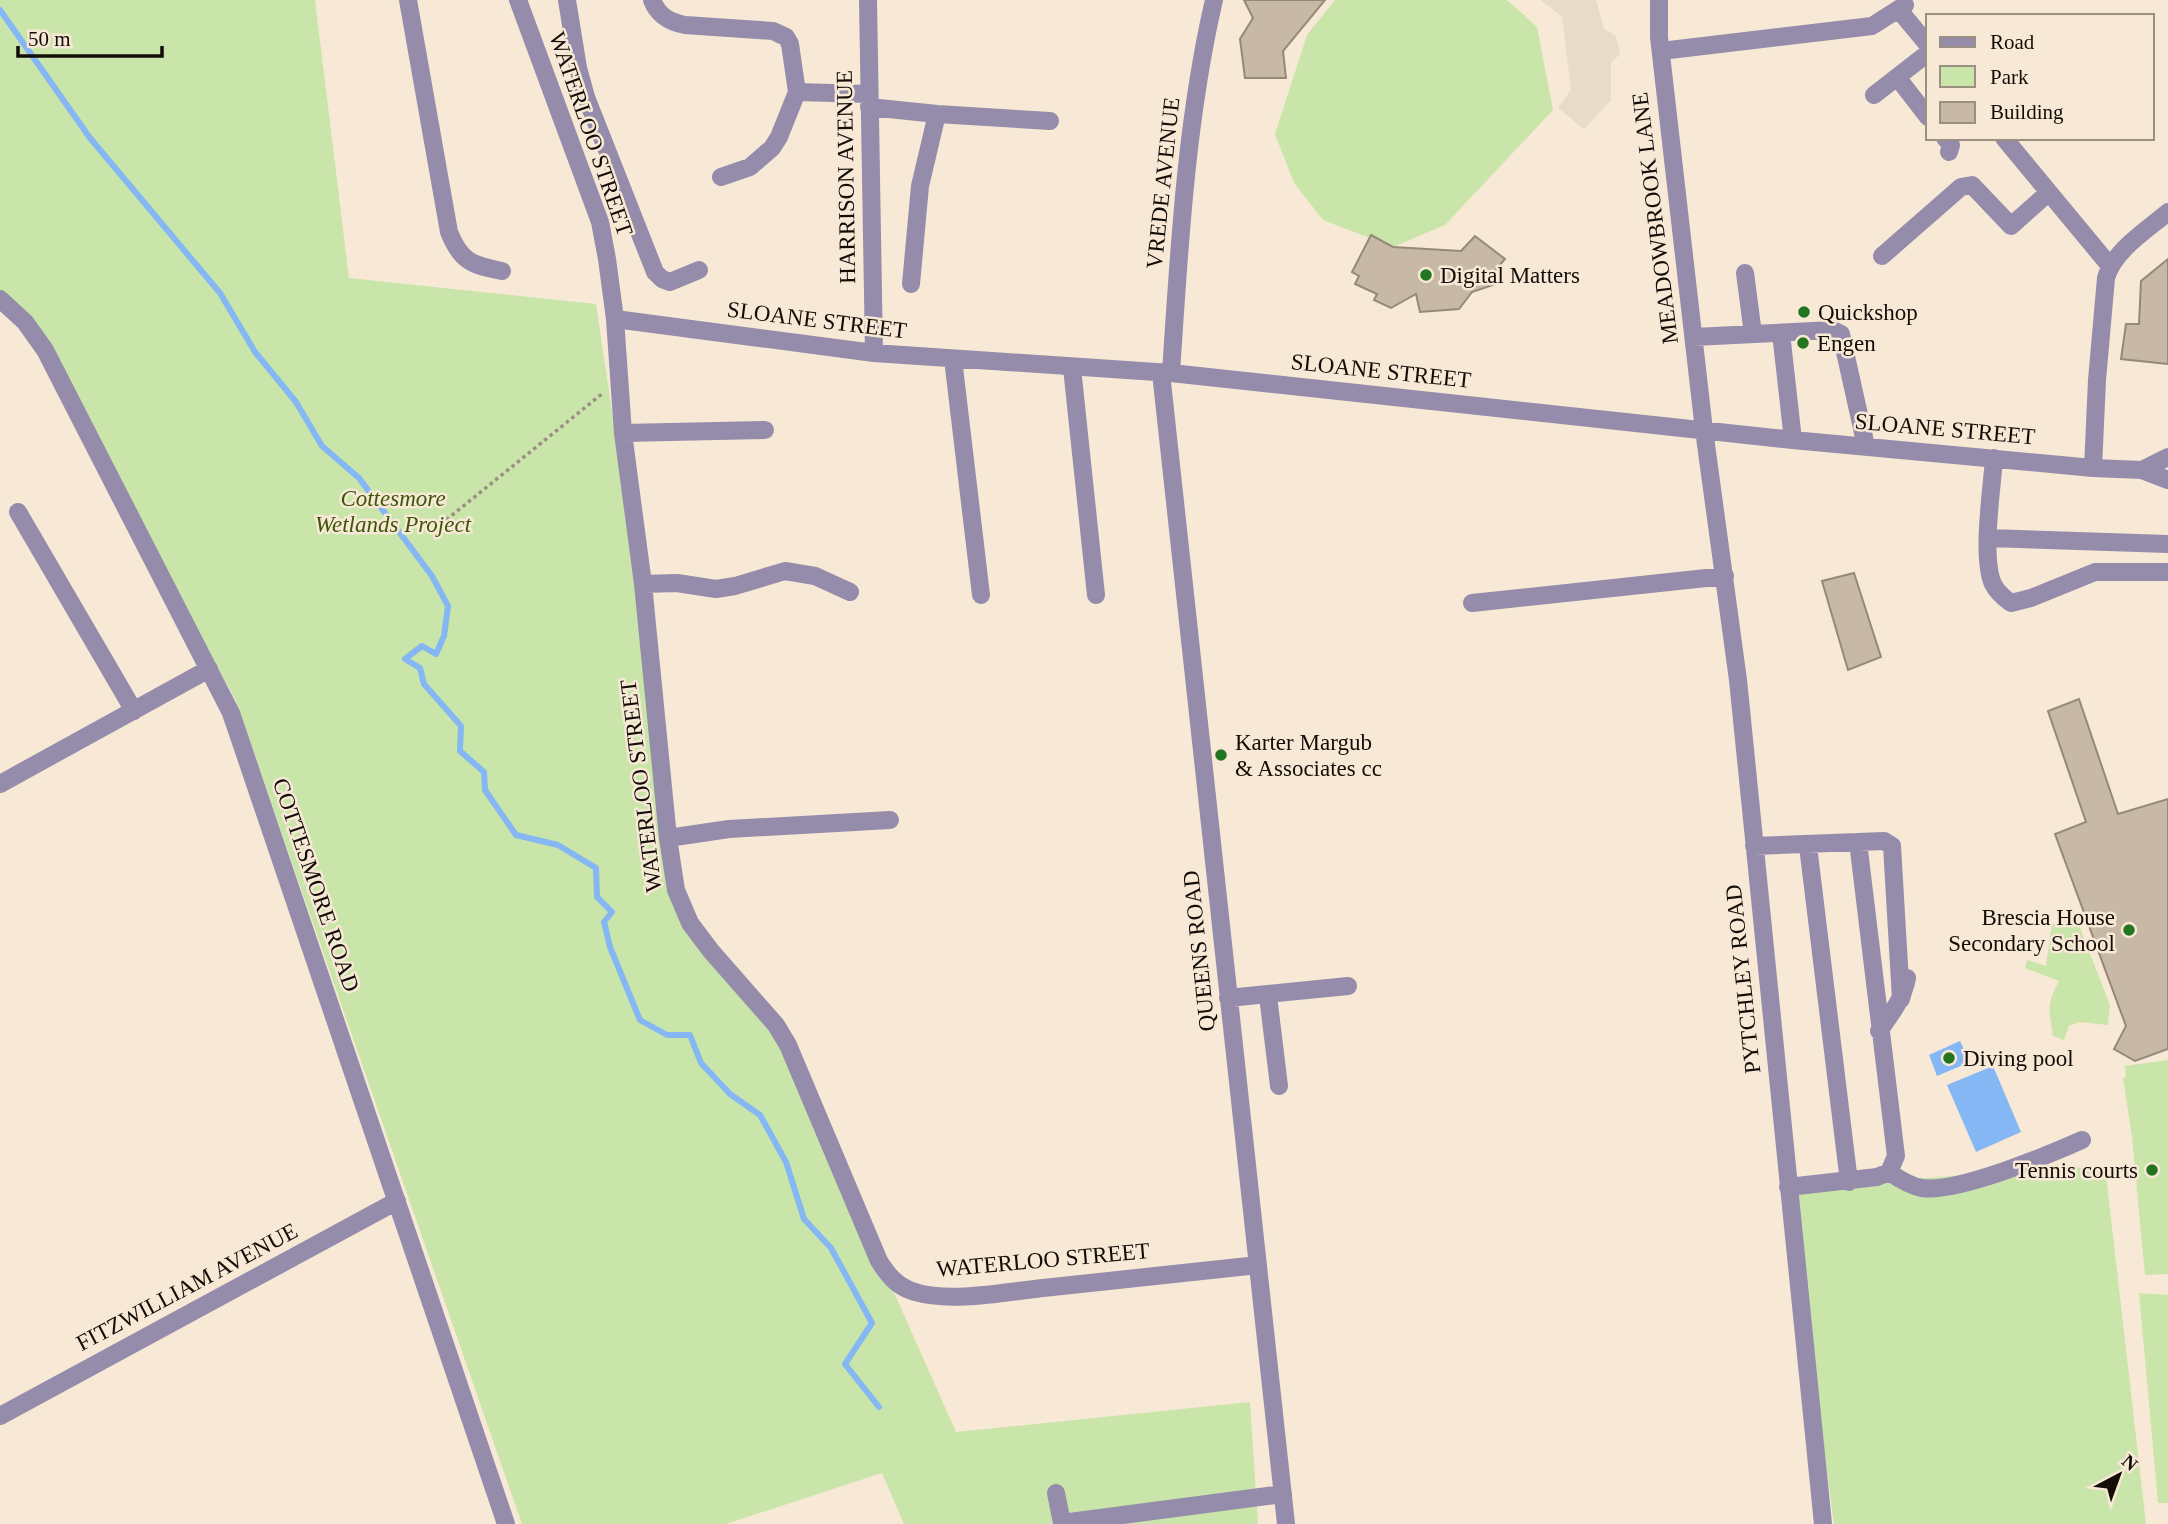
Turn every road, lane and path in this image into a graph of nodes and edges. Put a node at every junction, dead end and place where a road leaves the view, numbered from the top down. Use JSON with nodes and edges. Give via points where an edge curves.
{"nodes":[{"id":1,"x":408,"y":0,"type":"edge"},
{"id":2,"x":518,"y":0,"type":"edge"},
{"id":3,"x":567,"y":0,"type":"edge"},
{"id":4,"x":652,"y":0,"type":"edge"},
{"id":5,"x":867,"y":0,"type":"edge"},
{"id":6,"x":1214,"y":0,"type":"edge"},
{"id":7,"x":1659,"y":0,"type":"edge"},
{"id":8,"x":1926,"y":42,"type":"edge"},
{"id":9,"x":1661,"y":51,"type":"junction"},
{"id":10,"x":1926,"y":55,"type":"edge"},
{"id":11,"x":1897,"y":77,"type":"junction"},
{"id":12,"x":797,"y":92,"type":"junction"},
{"id":13,"x":1874,"y":95,"type":"dead end"},
{"id":14,"x":869,"y":100,"type":"junction"},
{"id":15,"x":937,"y":114,"type":"junction"},
{"id":16,"x":1926,"y":114,"type":"edge"},
{"id":17,"x":1050,"y":121,"type":"dead end"},
{"id":18,"x":2006,"y":140,"type":"edge"},
{"id":19,"x":721,"y":177,"type":"dead end"},
{"id":20,"x":2048,"y":193,"type":"junction"},
{"id":21,"x":2168,"y":212,"type":"edge"},
{"id":22,"x":1882,"y":256,"type":"dead end"},
{"id":23,"x":2109,"y":266,"type":"junction"},
{"id":24,"x":699,"y":270,"type":"dead end"},
{"id":25,"x":502,"y":271,"type":"dead end"},
{"id":26,"x":1745,"y":273,"type":"dead end"},
{"id":27,"x":911,"y":284,"type":"dead end"},
{"id":28,"x":0,"y":299,"type":"edge"},
{"id":29,"x":615,"y":319,"type":"junction"},
{"id":30,"x":1780,"y":333,"type":"junction"},
{"id":31,"x":1753,"y":334,"type":"junction"},
{"id":32,"x":1694,"y":337,"type":"junction"},
{"id":33,"x":874,"y":353,"type":"junction"},
{"id":34,"x":953,"y":359,"type":"junction"},
{"id":35,"x":1072,"y":368,"type":"junction"},
{"id":36,"x":1166,"y":373,"type":"junction"},
{"id":37,"x":619,"y":379,"type":"junction"},
{"id":38,"x":765,"y":430,"type":"dead end"},
{"id":39,"x":1704,"y":430,"type":"junction"},
{"id":40,"x":623,"y":433,"type":"junction"},
{"id":41,"x":1793,"y":440,"type":"junction"},
{"id":42,"x":1866,"y":446,"type":"junction"},
{"id":43,"x":2168,"y":457,"type":"edge"},
{"id":44,"x":1994,"y":458,"type":"junction"},
{"id":45,"x":2093,"y":468,"type":"junction"},
{"id":46,"x":2142,"y":470,"type":"junction"},
{"id":47,"x":2168,"y":480,"type":"edge"},
{"id":48,"x":18,"y":512,"type":"dead end"},
{"id":49,"x":430,"y":533,"type":"dead end"},
{"id":50,"x":1989,"y":538,"type":"junction"},
{"id":51,"x":2168,"y":544,"type":"edge"},
{"id":52,"x":2168,"y":572,"type":"edge"},
{"id":53,"x":1726,"y":576,"type":"junction"},
{"id":54,"x":643,"y":584,"type":"junction"},
{"id":55,"x":850,"y":592,"type":"dead end"},
{"id":56,"x":1096,"y":595,"type":"dead end"},
{"id":57,"x":981,"y":596,"type":"dead end"},
{"id":58,"x":1472,"y":603,"type":"dead end"},
{"id":59,"x":209,"y":669,"type":"junction"},
{"id":60,"x":134,"y":711,"type":"junction"},
{"id":61,"x":0,"y":785,"type":"edge"},
{"id":62,"x":890,"y":820,"type":"dead end"},
{"id":63,"x":668,"y":838,"type":"junction"},
{"id":64,"x":1858,"y":842,"type":"junction"},
{"id":65,"x":1755,"y":846,"type":"junction"},
{"id":66,"x":1808,"y":846,"type":"junction"},
{"id":67,"x":1348,"y":986,"type":"dead end"},
{"id":68,"x":1268,"y":996,"type":"junction"},
{"id":69,"x":1228,"y":998,"type":"junction"},
{"id":70,"x":1879,"y":1031,"type":"junction"},
{"id":71,"x":1279,"y":1086,"type":"dead end"},
{"id":72,"x":2082,"y":1140,"type":"dead end"},
{"id":73,"x":1889,"y":1172,"type":"junction"},
{"id":74,"x":1849,"y":1182,"type":"junction"},
{"id":75,"x":1788,"y":1187,"type":"junction"},
{"id":76,"x":397,"y":1201,"type":"junction"},
{"id":77,"x":1258,"y":1265,"type":"junction"},
{"id":78,"x":0,"y":1416,"type":"edge"},
{"id":79,"x":1056,"y":1493,"type":"dead end"},
{"id":80,"x":1283,"y":1494,"type":"junction"},
{"id":81,"x":506,"y":1524,"type":"edge"},
{"id":82,"x":1286,"y":1524,"type":"edge"},
{"id":83,"x":1823,"y":1524,"type":"edge"}],
"edges":[{"from":1,"to":25,"type":"street","via":[[449,232],[468,261]]},
{"from":2,"to":29,"type":"street","name":"WATERLOO STREET","via":[[600,222]]},
{"from":3,"to":24,"type":"street","via":[[586,97],[655,272],[670,282]]},
{"from":4,"to":12,"type":"street","via":[[672,22],[779,32],[790,44]]},
{"from":5,"to":14,"type":"street","name":"HARRISON AVENUE"},
{"from":6,"to":36,"type":"street","name":"VREDE AVENUE","via":[[1204,44]]},
{"from":7,"to":9,"type":"street","name":"MEADOWBROOK LANE"},
{"from":8,"to":9,"type":"street","via":[[1902,8],[1872,26]]},
{"from":9,"to":32,"type":"street","name":"MEADOWBROOK LANE"},
{"from":10,"to":11,"type":"street"},
{"from":11,"to":13,"type":"street"},
{"from":11,"to":16,"type":"street"},
{"from":12,"to":14,"type":"street"},
{"from":12,"to":19,"type":"street","via":[[772,148],[750,167]]},
{"from":14,"to":15,"type":"street"},
{"from":14,"to":33,"type":"street","name":"HARRISON AVENUE"},
{"from":15,"to":17,"type":"street"},
{"from":15,"to":27,"type":"street","via":[[920,186]]},
{"from":18,"to":20,"type":"street"},
{"from":20,"to":22,"type":"street","via":[[2011,226],[1972,185],[1961,187]]},
{"from":20,"to":23,"type":"street"},
{"from":21,"to":23,"type":"street"},
{"from":23,"to":45,"type":"street","via":[[2096,380]]},
{"from":26,"to":31,"type":"street"},
{"from":28,"to":59,"type":"street","name":"COTTESMORE ROAD","via":[[46,350]]},
{"from":29,"to":33,"type":"street","name":"SLOANE STREET"},
{"from":29,"to":37,"type":"street","name":"WATERLOO STREET"},
{"from":30,"to":31,"type":"street"},
{"from":30,"to":41,"type":"street"},
{"from":30,"to":42,"type":"street","via":[[1833,330],[1841,334]]},
{"from":31,"to":32,"type":"street"},
{"from":32,"to":39,"type":"street","name":"MEADOWBROOK LANE"},
{"from":33,"to":34,"type":"street","name":"SLOANE STREET"},
{"from":34,"to":35,"type":"street","name":"SLOANE STREET"},
{"from":34,"to":57,"type":"street"},
{"from":35,"to":36,"type":"street","name":"SLOANE STREET"},
{"from":35,"to":56,"type":"street"},
{"from":36,"to":39,"type":"street","name":"SLOANE STREET"},
{"from":36,"to":69,"type":"street","name":"QUEENS ROAD"},
{"from":37,"to":40,"type":"street","name":"WATERLOO STREET"},
{"from":37,"to":49,"type":"path"},
{"from":38,"to":40,"type":"street"},
{"from":39,"to":41,"type":"street","name":"SLOANE STREET"},
{"from":39,"to":53,"type":"street","name":"PYTCHLEY ROAD"},
{"from":40,"to":54,"type":"street","name":"WATERLOO STREET"},
{"from":41,"to":42,"type":"street","name":"SLOANE STREET"},
{"from":42,"to":44,"type":"street","name":"SLOANE STREET"},
{"from":43,"to":46,"type":"street","name":"SLOANE STREET"},
{"from":44,"to":45,"type":"street","name":"SLOANE STREET"},
{"from":44,"to":50,"type":"street"},
{"from":45,"to":46,"type":"street","name":"SLOANE STREET"},
{"from":46,"to":47,"type":"street","name":"SLOANE STREET"},
{"from":48,"to":60,"type":"street"},
{"from":50,"to":51,"type":"street"},
{"from":50,"to":52,"type":"street","via":[[1993,583],[2011,603],[2095,572]]},
{"from":53,"to":58,"type":"street"},
{"from":53,"to":65,"type":"street","name":"PYTCHLEY ROAD"},
{"from":54,"to":55,"type":"street","via":[[716,589],[786,571],[815,576]]},
{"from":54,"to":63,"type":"street","name":"WATERLOO STREET"},
{"from":59,"to":60,"type":"street"},
{"from":59,"to":76,"type":"street","name":"COTTESMORE ROAD","via":[[245,752]]},
{"from":60,"to":61,"type":"street"},
{"from":62,"to":63,"type":"street","via":[[729,829]]},
{"from":63,"to":77,"type":"street","name":"WATERLOO STREET","via":[[682,908],[788,1045],[870,1243],[894,1281],[914,1292],[951,1296]]},
{"from":64,"to":66,"type":"street"},
{"from":64,"to":70,"type":"street"},
{"from":64,"to":70,"type":"street","via":[[1884,841],[1892,846],[1901,999]]},
{"from":65,"to":66,"type":"street"},
{"from":65,"to":75,"type":"street","name":"PYTCHLEY ROAD"},
{"from":66,"to":74,"type":"street"},
{"from":67,"to":68,"type":"street"},
{"from":68,"to":69,"type":"street"},
{"from":68,"to":71,"type":"street"},
{"from":69,"to":77,"type":"street","name":"QUEENS ROAD"},
{"from":70,"to":73,"type":"street","via":[[1896,1145]]},
{"from":72,"to":73,"type":"street","via":[[1946,1187],[1921,1188]]},
{"from":73,"to":74,"type":"street"},
{"from":74,"to":75,"type":"street"},
{"from":75,"to":83,"type":"street","name":"PYTCHLEY ROAD"},
{"from":76,"to":78,"type":"street","name":"FITZWILLIAM AVENUE"},
{"from":76,"to":81,"type":"street","name":"COTTESMORE ROAD"},
{"from":77,"to":80,"type":"street","name":"QUEENS ROAD"},
{"from":79,"to":80,"type":"street","via":[[1062,1523]]},
{"from":80,"to":82,"type":"street","name":"QUEENS ROAD"}]}
